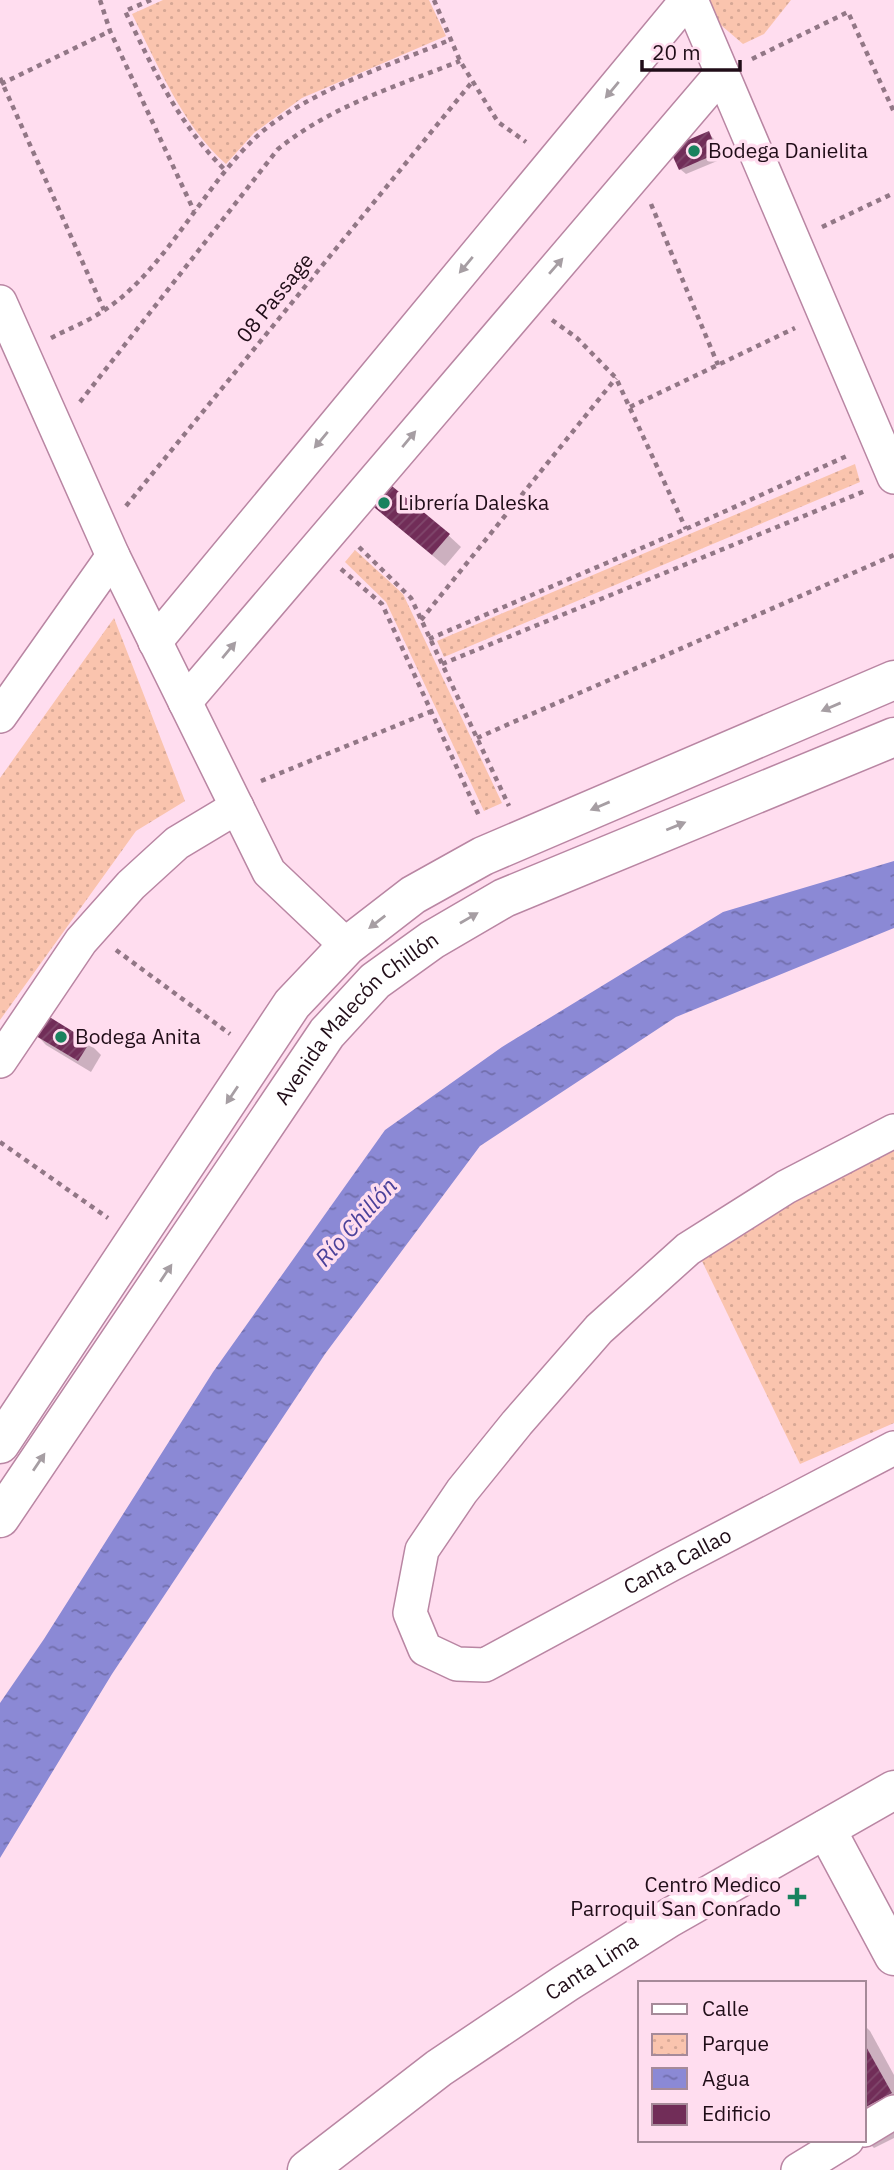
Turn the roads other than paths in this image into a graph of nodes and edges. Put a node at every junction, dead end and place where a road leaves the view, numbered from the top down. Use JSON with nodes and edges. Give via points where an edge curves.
{"nodes":[{"id":1,"x":689,"y":0,"type":"edge"},
{"id":2,"x":722,"y":73,"type":"junction"},
{"id":3,"x":0,"y":302,"type":"edge"},
{"id":4,"x":881,"y":484,"type":"edge"},
{"id":5,"x":108,"y":545,"type":"junction"},
{"id":6,"x":155,"y":642,"type":"junction"},
{"id":7,"x":894,"y":680,"type":"edge"},
{"id":8,"x":185,"y":702,"type":"junction"},
{"id":9,"x":0,"y":716,"type":"edge"},
{"id":10,"x":894,"y":737,"type":"edge"},
{"id":11,"x":233,"y":800,"type":"junction"},
{"id":12,"x":347,"y":946,"type":"junction"},
{"id":13,"x":0,"y":1061,"type":"edge"},
{"id":14,"x":894,"y":1131,"type":"edge"},
{"id":15,"x":0,"y":1444,"type":"edge"},
{"id":16,"x":894,"y":1448,"type":"edge"},
{"id":17,"x":0,"y":1518,"type":"edge"},
{"id":18,"x":894,"y":1790,"type":"edge"},
{"id":19,"x":826,"y":1829,"type":"junction"},
{"id":20,"x":894,"y":1956,"type":"edge"},
{"id":21,"x":894,"y":2112,"type":"edge"},
{"id":22,"x":866,"y":2129,"type":"edge"},
{"id":23,"x":844,"y":2142,"type":"edge"},
{"id":24,"x":307,"y":2170,"type":"edge"},
{"id":25,"x":798,"y":2170,"type":"edge"}],
"edges":[{"from":1,"to":2,"type":"street"},
{"from":1,"to":6,"type":"street","one_way":true},
{"from":2,"to":4,"type":"street","via":[[879,441]]},
{"from":8,"to":2,"type":"street","one_way":true},
{"from":3,"to":5,"type":"street"},
{"from":5,"to":6,"type":"street"},
{"from":5,"to":9,"type":"street"},
{"from":6,"to":8,"type":"street"},
{"from":7,"to":12,"type":"main road","one_way":true,"via":[[510,844],[413,895]]},
{"from":8,"to":11,"type":"street"},
{"from":17,"to":10,"type":"main road","name":"Avenida Malecón Chillón","one_way":true,"via":[[327,1033],[375,981],[432,940],[504,898]]},
{"from":11,"to":12,"type":"street","via":[[269,872]]},
{"from":11,"to":13,"type":"street","via":[[177,843],[90,930]]},
{"from":12,"to":15,"type":"main road","one_way":true,"via":[[292,1004]]},
{"from":14,"to":16,"type":"street","name":"Canta Callao","via":[[786,1187],[688,1248],[599,1329],[462,1491],[422,1550],[410,1613],[425,1648],[457,1664],[485,1665]]},
{"from":18,"to":19,"type":"main road","name":"Canta Lima"},
{"from":19,"to":20,"type":"main road"},
{"from":19,"to":24,"type":"main road","name":"Canta Lima","via":[[566,1983],[439,2068]]},
{"from":21,"to":22,"type":"street"},
{"from":23,"to":25,"type":"street"}]}
